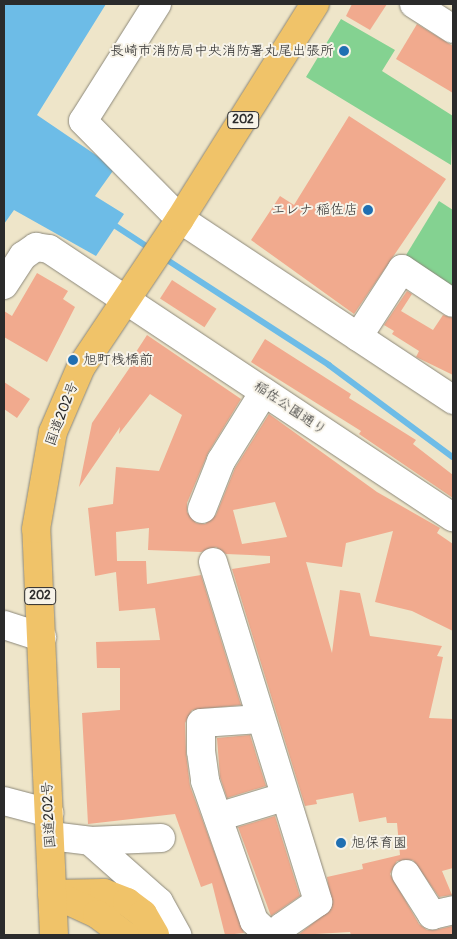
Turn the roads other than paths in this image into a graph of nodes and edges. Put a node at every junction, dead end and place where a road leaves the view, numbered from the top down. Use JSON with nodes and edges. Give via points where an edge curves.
{"nodes":[{"id":1,"x":157,"y":4,"type":"edge"},
{"id":2,"x":315,"y":4,"type":"edge"},
{"id":3,"x":414,"y":4,"type":"edge"},
{"id":4,"x":453,"y":29,"type":"edge"},
{"id":5,"x":175,"y":227,"type":"junction"},
{"id":6,"x":4,"y":285,"type":"edge"},
{"id":7,"x":133,"y":290,"type":"junction"},
{"id":8,"x":453,"y":303,"type":"edge"},
{"id":9,"x":358,"y":337,"type":"junction"},
{"id":10,"x":264,"y":392,"type":"junction"},
{"id":11,"x":453,"y":400,"type":"edge"},
{"id":12,"x":202,"y":509,"type":"dead end"},
{"id":13,"x":452,"y":512,"type":"edge"},
{"id":14,"x":213,"y":562,"type":"dead end"},
{"id":15,"x":4,"y":625,"type":"edge"},
{"id":16,"x":42,"y":637,"type":"junction"},
{"id":17,"x":260,"y":719,"type":"junction"},
{"id":18,"x":284,"y":797,"type":"junction"},
{"id":19,"x":4,"y":801,"type":"edge"},
{"id":20,"x":218,"y":818,"type":"junction"},
{"id":21,"x":50,"y":825,"type":"junction"},
{"id":22,"x":161,"y":838,"type":"dead end"},
{"id":23,"x":90,"y":841,"type":"junction"},
{"id":24,"x":406,"y":874,"type":"dead end"},
{"id":25,"x":52,"y":894,"type":"junction"},
{"id":26,"x":453,"y":910,"type":"edge"},
{"id":27,"x":54,"y":935,"type":"edge"},
{"id":28,"x":125,"y":935,"type":"edge"},
{"id":29,"x":155,"y":935,"type":"edge"},
{"id":30,"x":177,"y":935,"type":"edge"},
{"id":31,"x":269,"y":935,"type":"edge"},
{"id":32,"x":277,"y":935,"type":"edge"}],
"edges":[{"from":1,"to":5,"type":"street","via":[[83,121]]},
{"from":2,"to":5,"type":"highway","name":"国道202号","number":"202"},
{"from":3,"to":4,"type":"street"},
{"from":5,"to":7,"type":"highway","name":"国道202号","number":"202"},
{"from":5,"to":9,"type":"street"},
{"from":6,"to":7,"type":"street","name":"稲佐公園通り","via":[[23,256],[36,247],[49,249]]},
{"from":7,"to":10,"type":"street","name":"稲佐公園通り"},
{"from":7,"to":16,"type":"highway","name":"国道202号","number":"202","via":[[81,368],[52,432],[36,529]]},
{"from":8,"to":9,"type":"street","via":[[402,268]]},
{"from":9,"to":11,"type":"street"},
{"from":10,"to":12,"type":"street","via":[[221,461]]},
{"from":10,"to":13,"type":"street","name":"稲佐公園通り"},
{"from":14,"to":17,"type":"street"},
{"from":15,"to":16,"type":"street"},
{"from":16,"to":21,"type":"highway","name":"国道202号","number":"202"},
{"from":17,"to":18,"type":"street"},
{"from":17,"to":20,"type":"street","via":[[201,723],[203,775]]},
{"from":18,"to":20,"type":"street"},
{"from":18,"to":32,"type":"street","via":[[318,902],[282,927]]},
{"from":19,"to":21,"type":"street"},
{"from":20,"to":31,"type":"street","via":[[254,921]]},
{"from":21,"to":23,"type":"street"},
{"from":21,"to":25,"type":"highway","name":"国道202号","number":"202"},
{"from":22,"to":23,"type":"street"},
{"from":23,"to":30,"type":"street","via":[[159,902]]},
{"from":24,"to":26,"type":"street","via":[[432,915]]},
{"from":25,"to":27,"type":"highway","name":"国道202号","number":"202"},
{"from":25,"to":28,"type":"highway","via":[[97,914]]},
{"from":25,"to":29,"type":"highway","via":[[104,893],[127,902],[143,914]]}]}
